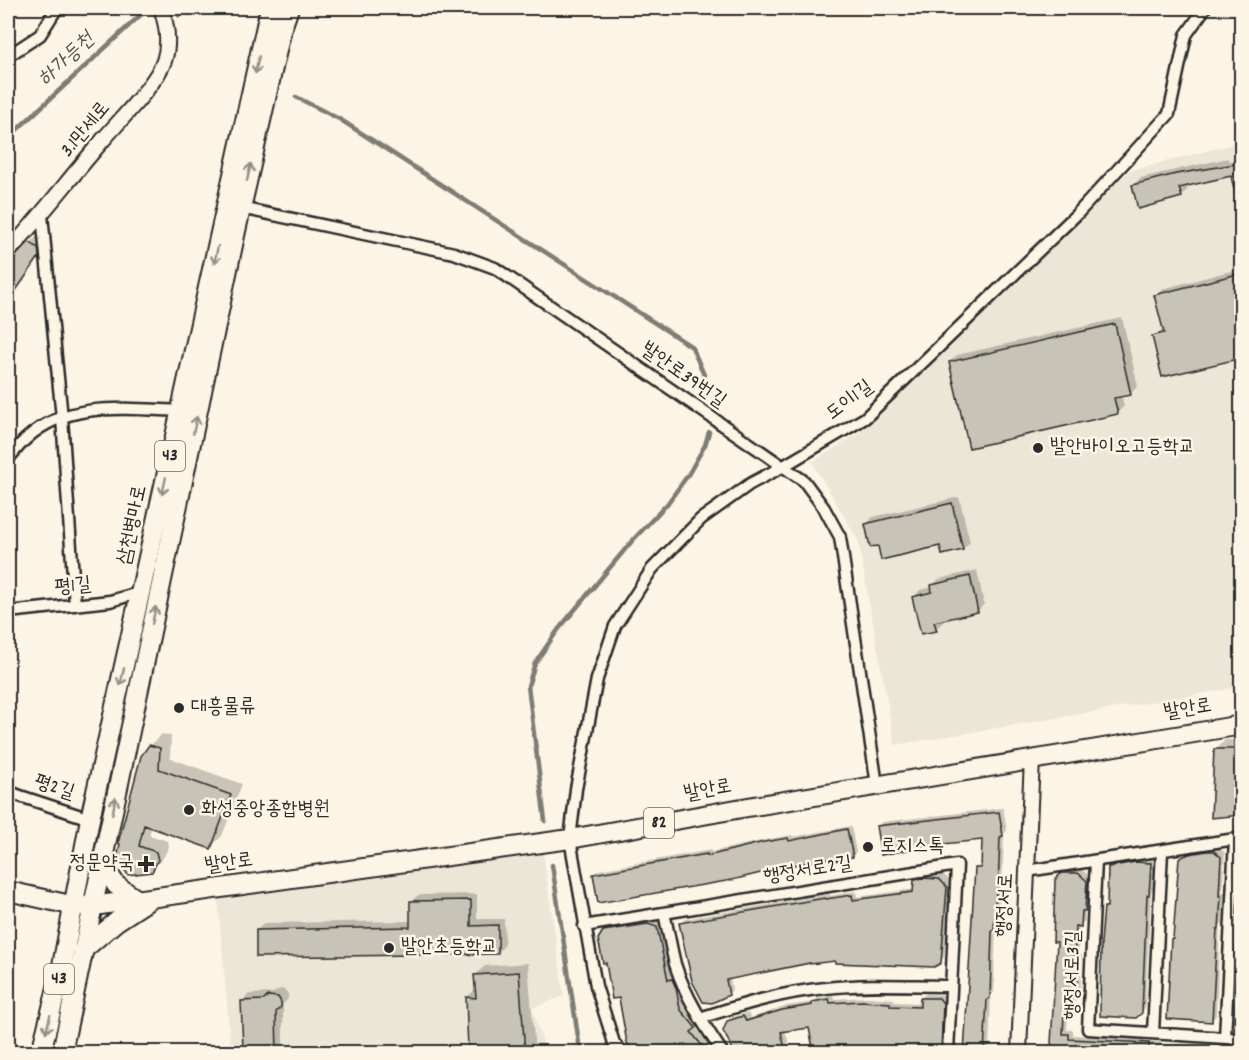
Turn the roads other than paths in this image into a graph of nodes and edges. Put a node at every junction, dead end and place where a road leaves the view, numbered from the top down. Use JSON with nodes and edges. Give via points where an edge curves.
{"nodes":[{"id":1,"x":57,"y":8,"type":"edge"},
{"id":2,"x":161,"y":8,"type":"edge"},
{"id":3,"x":270,"y":8,"type":"edge"},
{"id":4,"x":289,"y":8,"type":"edge"},
{"id":5,"x":1205,"y":8,"type":"edge"},
{"id":6,"x":8,"y":56,"type":"edge"},
{"id":7,"x":241,"y":208,"type":"junction"},
{"id":8,"x":42,"y":215,"type":"junction"},
{"id":9,"x":8,"y":252,"type":"edge"},
{"id":10,"x":180,"y":411,"type":"junction"},
{"id":11,"x":62,"y":418,"type":"junction"},
{"id":12,"x":8,"y":459,"type":"edge"},
{"id":13,"x":782,"y":467,"type":"junction"},
{"id":14,"x":142,"y":592,"type":"junction"},
{"id":15,"x":75,"y":605,"type":"junction"},
{"id":16,"x":8,"y":612,"type":"edge"},
{"id":17,"x":1242,"y":725,"type":"edge"},
{"id":18,"x":1032,"y":759,"type":"junction"},
{"id":19,"x":877,"y":785,"type":"junction"},
{"id":20,"x":8,"y":791,"type":"edge"},
{"id":21,"x":90,"y":819,"type":"junction"},
{"id":22,"x":570,"y":839,"type":"junction"},
{"id":23,"x":1238,"y":839,"type":"edge"},
{"id":24,"x":1162,"y":851,"type":"junction"},
{"id":25,"x":1096,"y":861,"type":"junction"},
{"id":26,"x":102,"y":863,"type":"junction"},
{"id":27,"x":1027,"y":871,"type":"junction"},
{"id":28,"x":8,"y":891,"type":"edge"},
{"id":29,"x":147,"y":899,"type":"junction"},
{"id":30,"x":84,"y":906,"type":"junction"},
{"id":31,"x":664,"y":913,"type":"junction"},
{"id":32,"x":584,"y":926,"type":"junction"},
{"id":33,"x":84,"y":950,"type":"junction"},
{"id":34,"x":951,"y":986,"type":"junction"},
{"id":35,"x":700,"y":1018,"type":"junction"},
{"id":36,"x":1153,"y":1033,"type":"junction"},
{"id":37,"x":1225,"y":1038,"type":"junction"},
{"id":38,"x":1242,"y":1039,"type":"edge"},
{"id":39,"x":41,"y":1053,"type":"edge"},
{"id":40,"x":62,"y":1053,"type":"edge"},
{"id":41,"x":622,"y":1053,"type":"edge"},
{"id":42,"x":722,"y":1053,"type":"edge"},
{"id":43,"x":948,"y":1053,"type":"edge"},
{"id":44,"x":1019,"y":1053,"type":"edge"}],
"edges":[{"from":1,"to":6,"type":"street","via":[[40,35]]},
{"from":2,"to":8,"type":"street","name":"3.1만세로","via":[[166,21],[163,64]]},
{"from":3,"to":10,"type":"main road","name":"삼천병마로","number":"43","one_way":true},
{"from":7,"to":4,"type":"main road","name":"삼천병마로","number":"43","one_way":true},
{"from":5,"to":13,"type":"street","name":"도이1길","via":[[1186,35],[1168,114],[1078,213],[865,418]]},
{"from":7,"to":13,"type":"street","name":"발안로39번길","via":[[454,254],[495,268]]},
{"from":26,"to":7,"type":"main road","name":"삼천병마로","number":"43","one_way":true},
{"from":8,"to":9,"type":"street","name":"3.1만세로"},
{"from":8,"to":11,"type":"street"},
{"from":10,"to":11,"type":"street","via":[[102,408]]},
{"from":10,"to":14,"type":"main road","name":"삼천병마로","number":"43","one_way":true},
{"from":11,"to":12,"type":"street","via":[[28,437]]},
{"from":11,"to":15,"type":"street"},
{"from":13,"to":19,"type":"street","name":"발안로39번길","via":[[804,481],[840,537]]},
{"from":13,"to":22,"type":"street","name":"도이1길","via":[[701,519],[652,570],[615,626],[597,679]]},
{"from":14,"to":15,"type":"street","name":"평1길"},
{"from":14,"to":21,"type":"main road","name":"삼천병마로","number":"43","one_way":true},
{"from":15,"to":16,"type":"street","name":"평1길"},
{"from":17,"to":18,"type":"main road","name":"발안로","number":"82"},
{"from":18,"to":19,"type":"main road","name":"발안로","number":"82"},
{"from":18,"to":27,"type":"street","name":"행정서로"},
{"from":19,"to":22,"type":"main road","name":"발안로","number":"82"},
{"from":20,"to":21,"type":"street","name":"평2길"},
{"from":21,"to":30,"type":"main road","name":"삼천병마로","number":"43"},
{"from":22,"to":29,"type":"main road","name":"발안로","number":"82"},
{"from":22,"to":32,"type":"street"},
{"from":23,"to":24,"type":"street"},
{"from":23,"to":37,"type":"street"},
{"from":24,"to":25,"type":"street"},
{"from":24,"to":36,"type":"street"},
{"from":25,"to":27,"type":"street"},
{"from":25,"to":36,"type":"street","name":"행정서로3길","via":[[1088,1029]]},
{"from":26,"to":29,"type":"main road","via":[[116,885]]},
{"from":26,"to":30,"type":"main road","name":"삼천병마로","number":"43"},
{"from":27,"to":44,"type":"street","name":"행정서로"},
{"from":28,"to":30,"type":"main road","number":"82"},
{"from":29,"to":30,"type":"main road","name":"발안로","number":"82"},
{"from":29,"to":33,"type":"main road"},
{"from":30,"to":33,"type":"main road","name":"삼천병마로","number":"43"},
{"from":30,"to":39,"type":"main road","name":"삼천병마로","number":"43","one_way":true},
{"from":31,"to":32,"type":"street","name":"행정서로2길"},
{"from":31,"to":34,"type":"street","name":"행정서로2길","via":[[957,865]]},
{"from":31,"to":35,"type":"street","via":[[675,964]]},
{"from":32,"to":41,"type":"street","via":[[596,986],[614,1043]]},
{"from":33,"to":40,"type":"main road","name":"삼천병마로","number":"43"},
{"from":34,"to":35,"type":"street","via":[[825,988],[755,1001]]},
{"from":34,"to":43,"type":"street"},
{"from":35,"to":42,"type":"street"},
{"from":36,"to":37,"type":"street","name":"행정서로3길"},
{"from":37,"to":38,"type":"street","name":"행정서로3길"}]}
